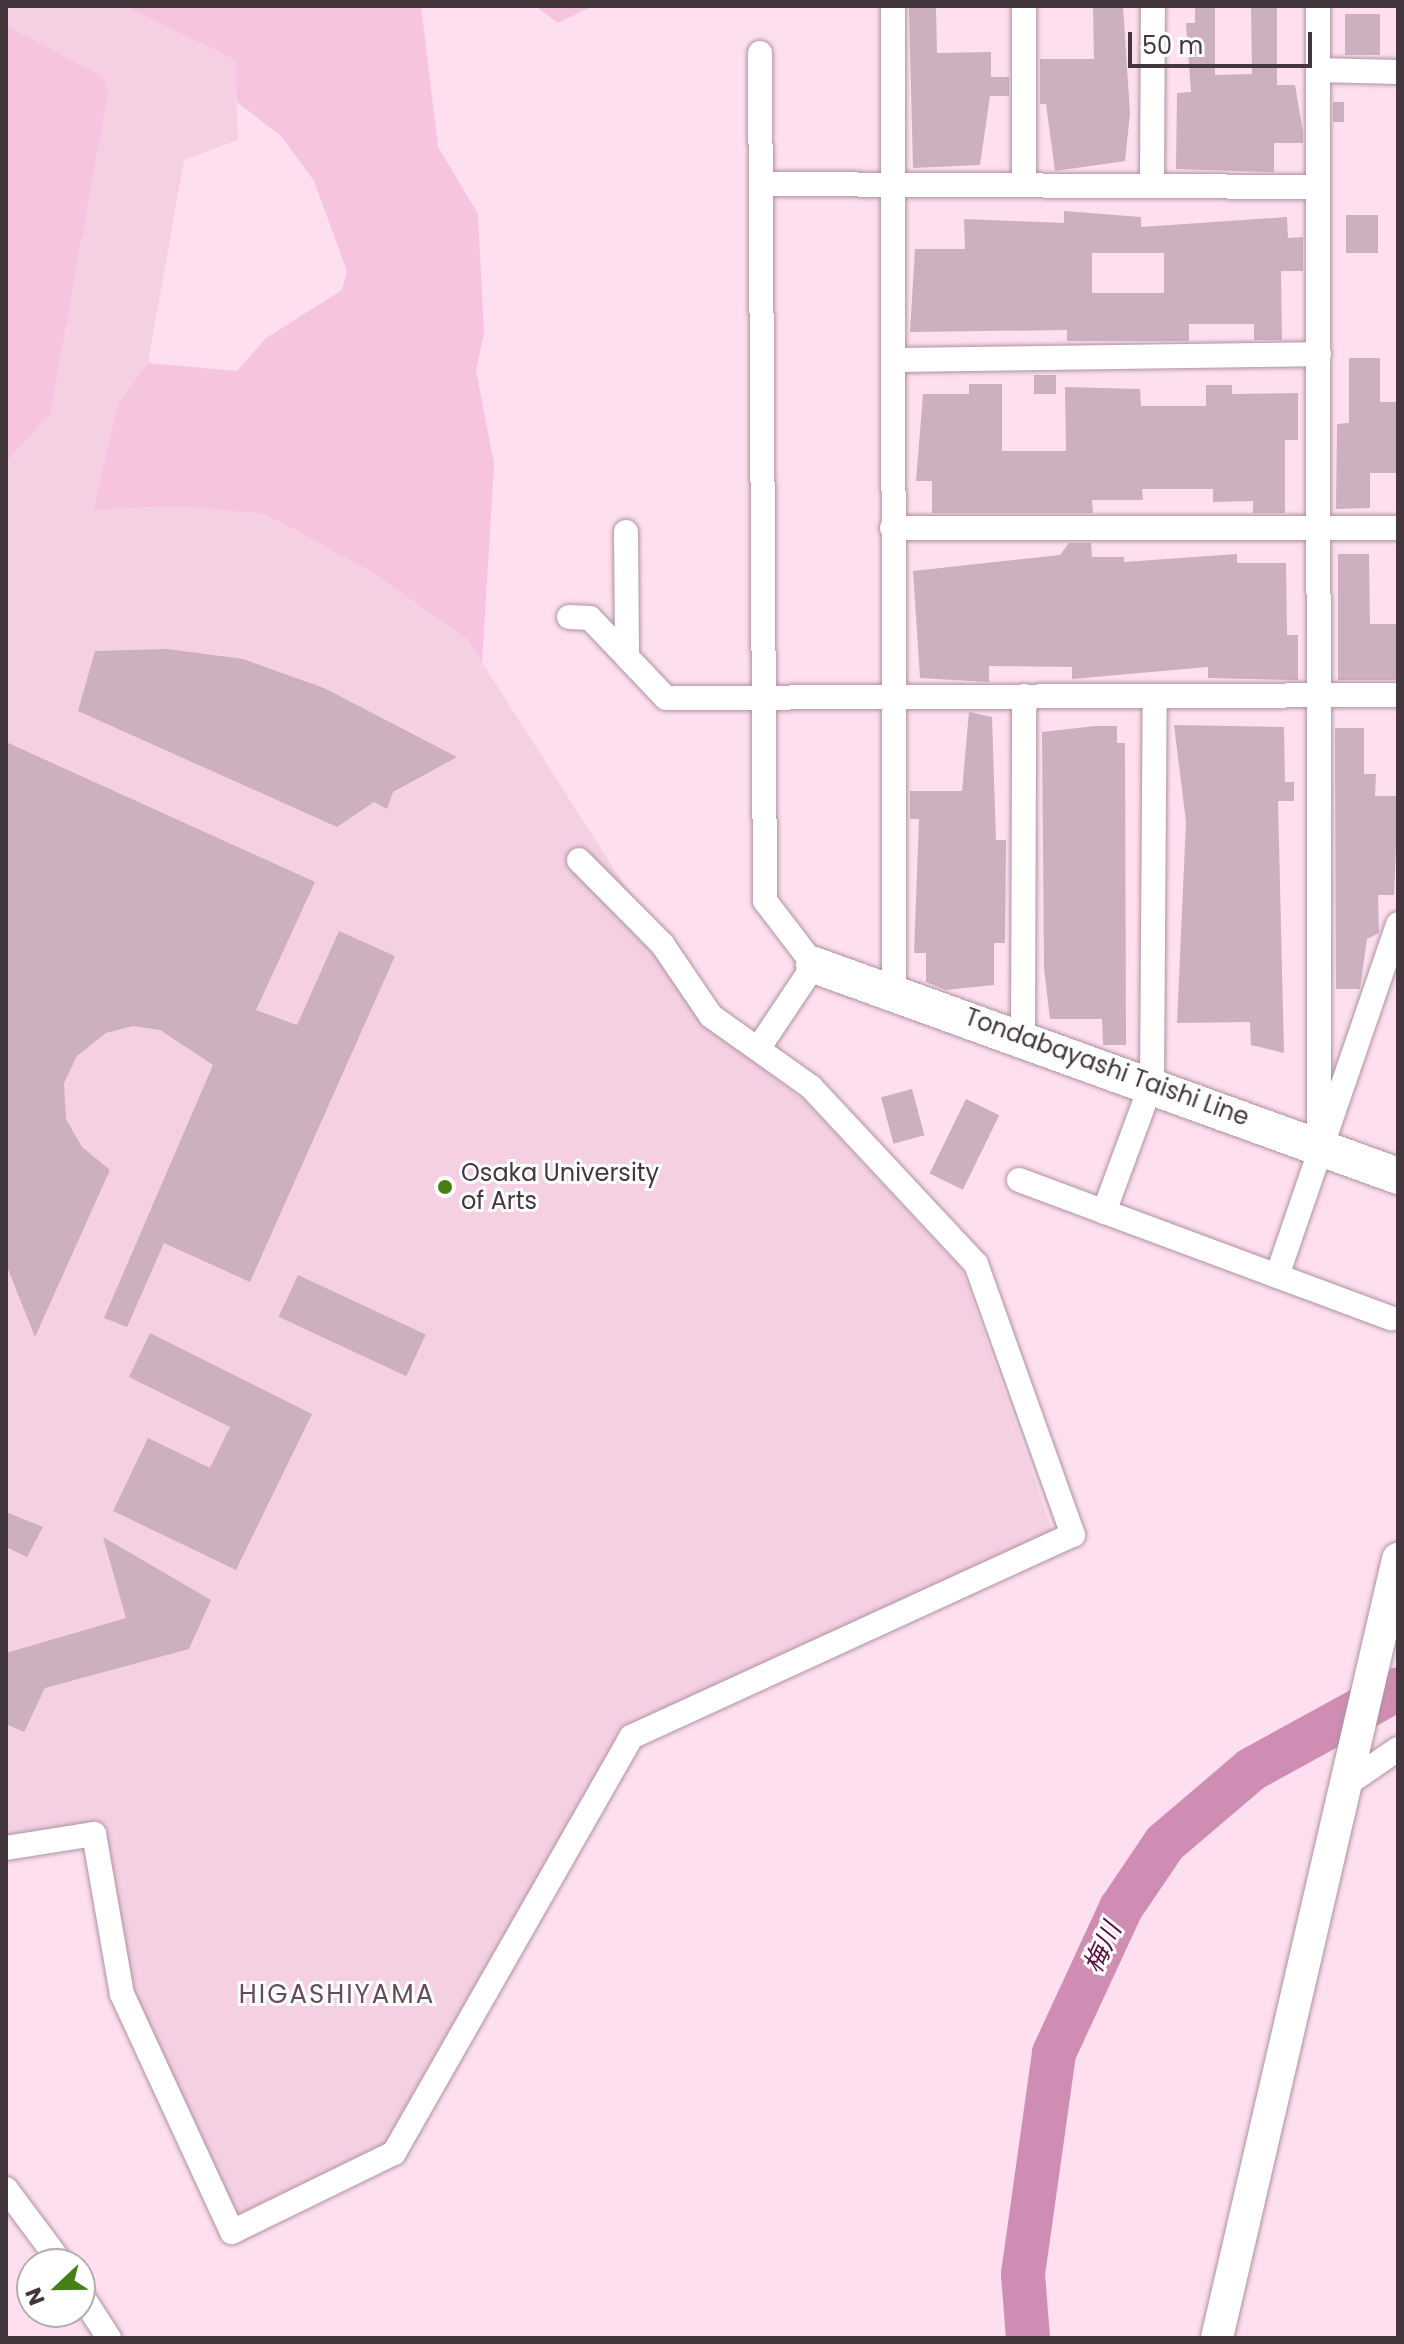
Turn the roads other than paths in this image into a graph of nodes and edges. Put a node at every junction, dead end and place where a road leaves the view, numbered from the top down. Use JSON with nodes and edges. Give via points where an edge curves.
{"nodes":[{"id":1,"x":893,"y":6,"type":"edge"},
{"id":2,"x":1024,"y":6,"type":"edge"},
{"id":3,"x":1153,"y":6,"type":"edge"},
{"id":4,"x":1318,"y":6,"type":"edge"},
{"id":5,"x":760,"y":53,"type":"dead end"},
{"id":6,"x":1318,"y":70,"type":"junction"},
{"id":7,"x":1398,"y":72,"type":"edge"},
{"id":8,"x":763,"y":184,"type":"junction"},
{"id":9,"x":894,"y":184,"type":"junction"},
{"id":10,"x":1024,"y":185,"type":"junction"},
{"id":11,"x":1152,"y":185,"type":"junction"},
{"id":12,"x":1318,"y":187,"type":"junction"},
{"id":13,"x":1319,"y":354,"type":"junction"},
{"id":14,"x":893,"y":360,"type":"junction"},
{"id":15,"x":892,"y":528,"type":"junction"},
{"id":16,"x":1320,"y":528,"type":"junction"},
{"id":17,"x":1398,"y":528,"type":"edge"},
{"id":18,"x":626,"y":532,"type":"dead end"},
{"id":19,"x":569,"y":617,"type":"dead end"},
{"id":20,"x":627,"y":657,"type":"junction"},
{"id":21,"x":1319,"y":695,"type":"junction"},
{"id":22,"x":1398,"y":695,"type":"edge"},
{"id":23,"x":894,"y":696,"type":"junction"},
{"id":24,"x":1024,"y":696,"type":"junction"},
{"id":25,"x":1155,"y":697,"type":"junction"},
{"id":26,"x":762,"y":698,"type":"junction"},
{"id":27,"x":579,"y":860,"type":"dead end"},
{"id":28,"x":1398,"y":924,"type":"edge"},
{"id":29,"x":814,"y":965,"type":"junction"},
{"id":30,"x":894,"y":990,"type":"junction"},
{"id":31,"x":1023,"y":1036,"type":"junction"},
{"id":32,"x":758,"y":1049,"type":"junction"},
{"id":33,"x":1152,"y":1082,"type":"junction"},
{"id":34,"x":1319,"y":1144,"type":"junction"},
{"id":35,"x":1398,"y":1176,"type":"edge"},
{"id":36,"x":1019,"y":1180,"type":"dead end"},
{"id":37,"x":1104,"y":1212,"type":"junction"},
{"id":38,"x":1277,"y":1276,"type":"junction"},
{"id":39,"x":1391,"y":1318,"type":"dead end"},
{"id":40,"x":1398,"y":1559,"type":"edge"},
{"id":41,"x":1398,"y":1749,"type":"edge"},
{"id":42,"x":1341,"y":1788,"type":"junction"},
{"id":43,"x":6,"y":1848,"type":"edge"},
{"id":44,"x":6,"y":2189,"type":"edge"},
{"id":45,"x":50,"y":2248,"type":"edge"},
{"id":46,"x":96,"y":2318,"type":"edge"},
{"id":47,"x":109,"y":2338,"type":"edge"},
{"id":48,"x":1217,"y":2338,"type":"edge"}],
"edges":[{"from":1,"to":9,"type":"street"},
{"from":2,"to":10,"type":"street"},
{"from":3,"to":11,"type":"street"},
{"from":4,"to":6,"type":"street"},
{"from":5,"to":8,"type":"street"},
{"from":6,"to":7,"type":"street"},
{"from":6,"to":12,"type":"street"},
{"from":8,"to":9,"type":"street"},
{"from":8,"to":26,"type":"street"},
{"from":9,"to":10,"type":"street"},
{"from":9,"to":14,"type":"street"},
{"from":10,"to":11,"type":"street"},
{"from":11,"to":12,"type":"street"},
{"from":12,"to":13,"type":"street"},
{"from":13,"to":14,"type":"street"},
{"from":13,"to":16,"type":"street"},
{"from":14,"to":15,"type":"street"},
{"from":15,"to":16,"type":"street"},
{"from":15,"to":23,"type":"street"},
{"from":16,"to":17,"type":"street"},
{"from":16,"to":21,"type":"street"},
{"from":18,"to":20,"type":"street"},
{"from":19,"to":20,"type":"street","via":[[590,618]]},
{"from":20,"to":26,"type":"street","via":[[666,698]]},
{"from":21,"to":22,"type":"street"},
{"from":21,"to":25,"type":"street"},
{"from":21,"to":34,"type":"street"},
{"from":23,"to":24,"type":"street"},
{"from":23,"to":26,"type":"street"},
{"from":23,"to":30,"type":"street"},
{"from":24,"to":25,"type":"street"},
{"from":24,"to":31,"type":"street"},
{"from":25,"to":33,"type":"street"},
{"from":26,"to":29,"type":"street","via":[[765,901]]},
{"from":27,"to":32,"type":"street","via":[[662,944],[711,1016]]},
{"from":28,"to":34,"type":"street"},
{"from":29,"to":30,"type":"main road","name":"Tondabayashi Taishi Line"},
{"from":29,"to":32,"type":"street"},
{"from":30,"to":31,"type":"main road","name":"Tondabayashi Taishi Line"},
{"from":31,"to":33,"type":"main road","name":"Tondabayashi Taishi Line"},
{"from":32,"to":43,"type":"street","via":[[811,1087],[976,1264],[1073,1535],[631,1737],[394,2153],[232,2232],[122,1994],[94,1834]]},
{"from":33,"to":34,"type":"main road","name":"Tondabayashi Taishi Line"},
{"from":33,"to":37,"type":"street"},
{"from":34,"to":35,"type":"main road","name":"Tondabayashi Taishi Line"},
{"from":34,"to":38,"type":"street"},
{"from":36,"to":37,"type":"street"},
{"from":37,"to":38,"type":"street"},
{"from":38,"to":39,"type":"street"},
{"from":40,"to":42,"type":"street"},
{"from":41,"to":42,"type":"street"},
{"from":42,"to":48,"type":"street"},
{"from":44,"to":45,"type":"street"},
{"from":46,"to":47,"type":"street"}]}
